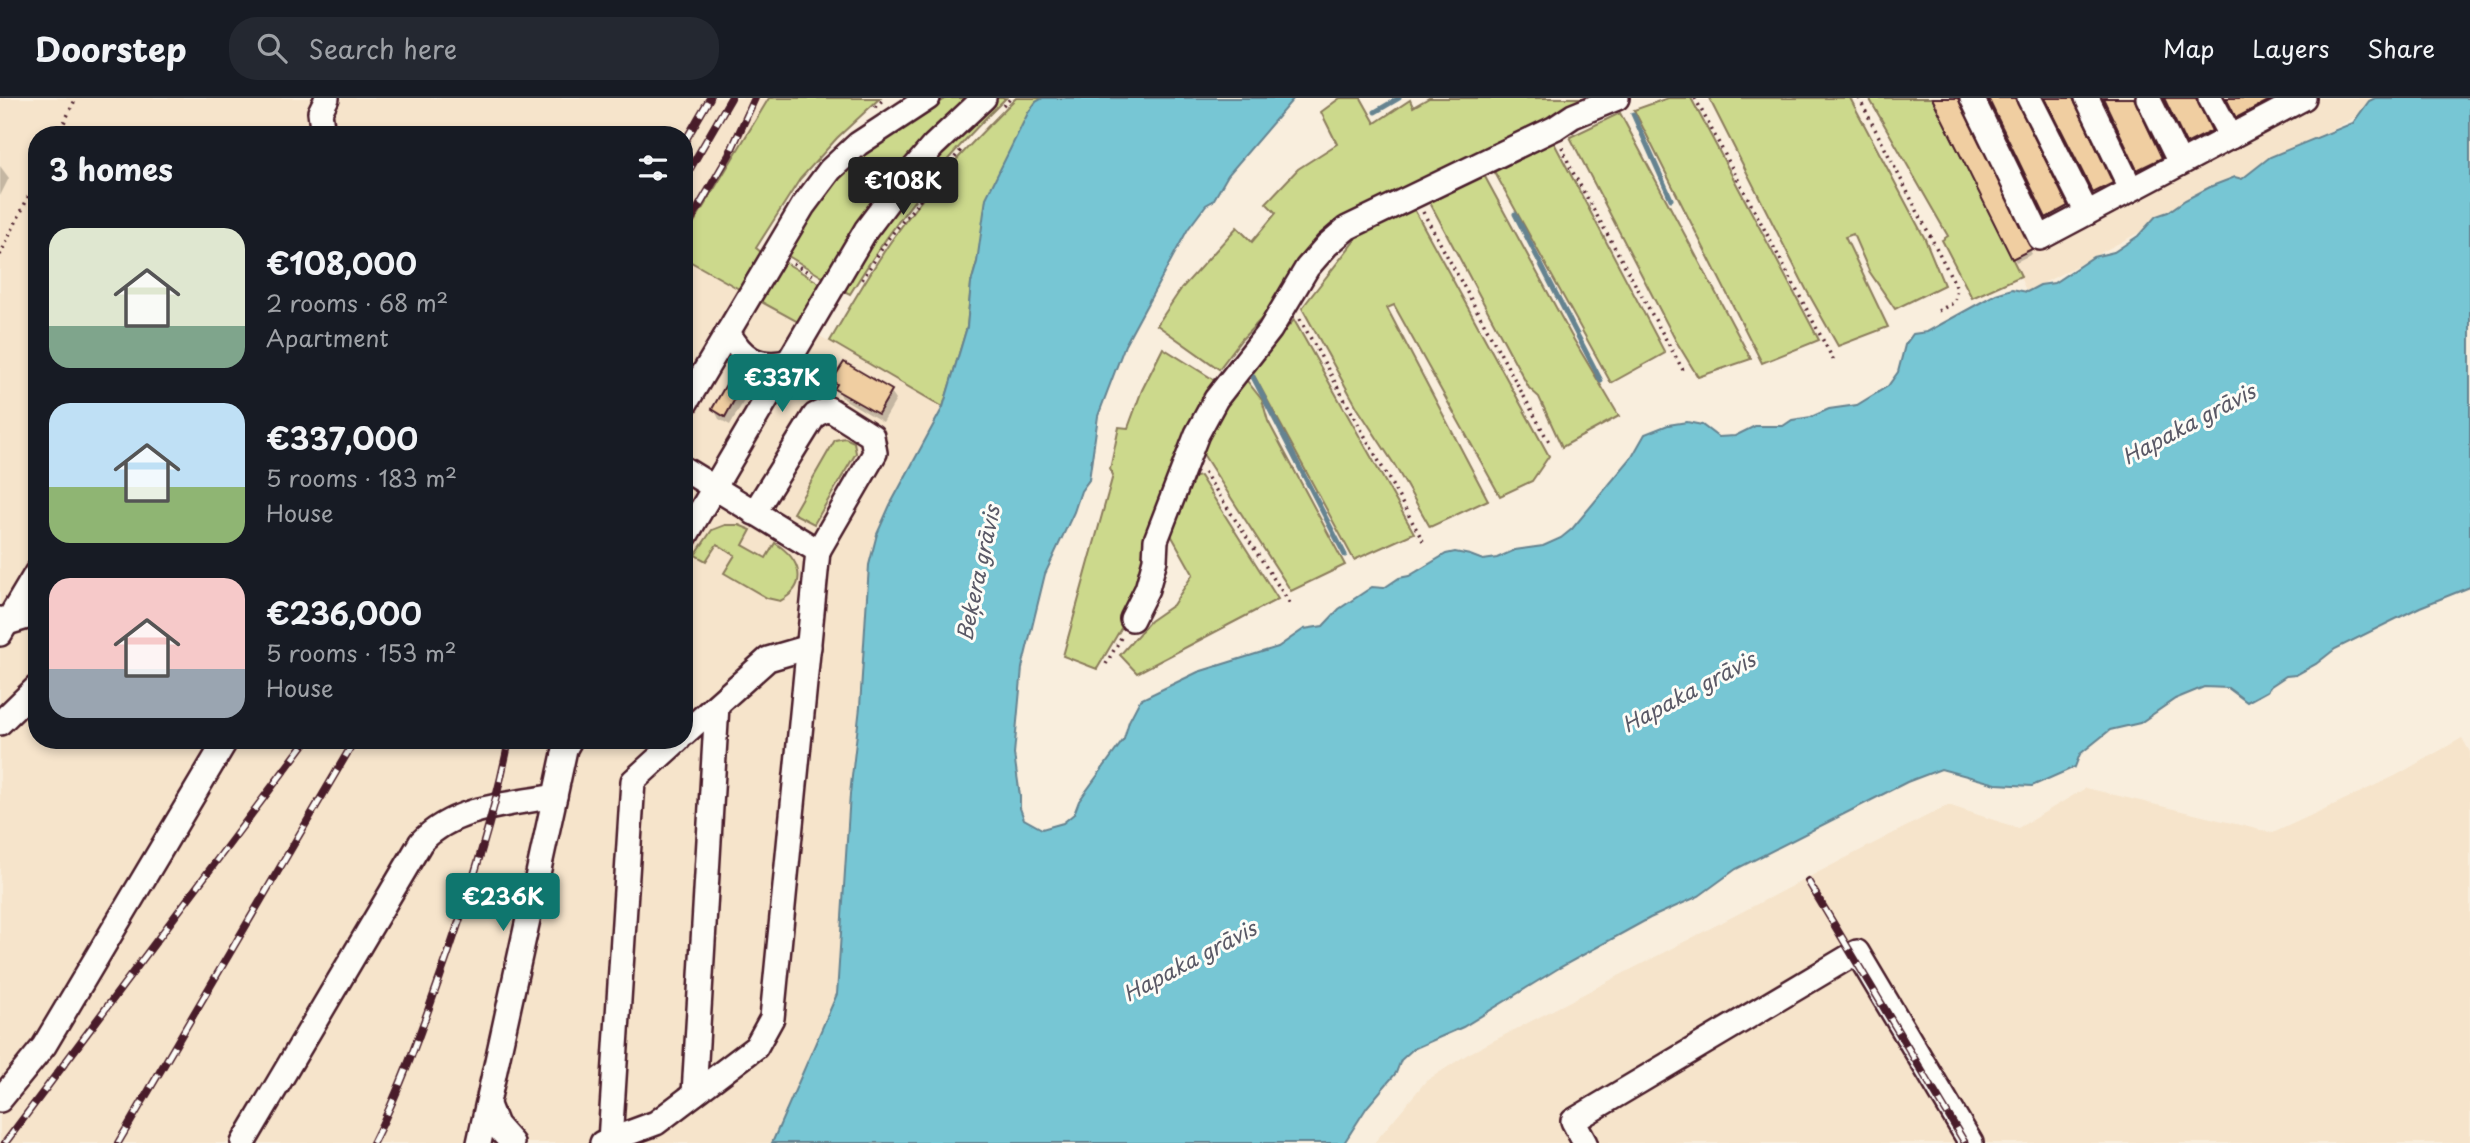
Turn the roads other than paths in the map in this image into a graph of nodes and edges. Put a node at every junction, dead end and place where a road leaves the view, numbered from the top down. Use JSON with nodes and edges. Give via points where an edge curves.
{"nodes":[{"id":1,"x":327,"y":98,"type":"edge"},
{"id":2,"x":928,"y":98,"type":"edge"},
{"id":3,"x":1617,"y":98,"type":"edge"},
{"id":4,"x":1972,"y":98,"type":"edge"},
{"id":5,"x":2029,"y":98,"type":"edge"},
{"id":6,"x":2087,"y":98,"type":"edge"},
{"id":7,"x":2148,"y":98,"type":"edge"},
{"id":8,"x":2210,"y":98,"type":"edge"},
{"id":9,"x":2304,"y":98,"type":"edge"},
{"id":10,"x":2276,"y":104,"type":"edge"},
{"id":11,"x":991,"y":105,"type":"edge"},
{"id":12,"x":322,"y":126,"type":"edge"},
{"id":13,"x":2231,"y":137,"type":"junction"},
{"id":14,"x":2180,"y":163,"type":"junction"},
{"id":15,"x":2131,"y":189,"type":"junction"},
{"id":16,"x":2087,"y":213,"type":"junction"},
{"id":17,"x":728,"y":332,"type":"junction"},
{"id":18,"x":787,"y":362,"type":"junction"},
{"id":19,"x":693,"y":391,"type":"edge"},
{"id":20,"x":693,"y":474,"type":"edge"},
{"id":21,"x":714,"y":487,"type":"junction"},
{"id":22,"x":754,"y":513,"type":"junction"},
{"id":23,"x":693,"y":523,"type":"edge"},
{"id":24,"x":818,"y":551,"type":"junction"},
{"id":25,"x":28,"y":586,"type":"edge"},
{"id":26,"x":28,"y":617,"type":"edge"},
{"id":27,"x":1132,"y":619,"type":"road end"},
{"id":28,"x":2,"y":625,"type":"edge"},
{"id":29,"x":809,"y":648,"type":"junction"},
{"id":30,"x":28,"y":696,"type":"edge"},
{"id":31,"x":717,"y":705,"type":"junction"},
{"id":32,"x":0,"y":723,"type":"edge"},
{"id":33,"x":693,"y":726,"type":"edge"},
{"id":34,"x":221,"y":749,"type":"edge"},
{"id":35,"x":567,"y":749,"type":"edge"},
{"id":36,"x":668,"y":749,"type":"edge"},
{"id":37,"x":555,"y":796,"type":"junction"},
{"id":38,"x":694,"y":1094,"type":"junction"},
{"id":39,"x":0,"y":1100,"type":"edge"},
{"id":40,"x":488,"y":1105,"type":"junction"},
{"id":41,"x":606,"y":1142,"type":"edge"},
{"id":42,"x":243,"y":1143,"type":"edge"},
{"id":43,"x":479,"y":1143,"type":"edge"},
{"id":44,"x":512,"y":1143,"type":"edge"},
{"id":45,"x":1585,"y":1143,"type":"edge"},
{"id":46,"x":1971,"y":1143,"type":"edge"}],
"edges":[{"from":1,"to":12,"type":"street","via":[[320,112]]},
{"from":2,"to":17,"type":"street","via":[[858,144],[830,170],[803,206]]},
{"from":3,"to":27,"type":"street","via":[[1348,228],[1327,245],[1216,399],[1197,434],[1156,540],[1147,589]]},
{"from":4,"to":16,"type":"street","via":[[2039,238]]},
{"from":5,"to":16,"type":"street"},
{"from":6,"to":15,"type":"street"},
{"from":7,"to":14,"type":"street"},
{"from":8,"to":13,"type":"street"},
{"from":9,"to":10,"type":"street"},
{"from":10,"to":13,"type":"street"},
{"from":11,"to":18,"type":"street","via":[[933,146],[903,181],[866,230]]},
{"from":13,"to":14,"type":"street"},
{"from":14,"to":15,"type":"street"},
{"from":15,"to":16,"type":"street"},
{"from":17,"to":18,"type":"street","via":[[736,347],[756,362]]},
{"from":17,"to":19,"type":"street"},
{"from":18,"to":21,"type":"street"},
{"from":20,"to":21,"type":"street"},
{"from":21,"to":22,"type":"street"},
{"from":21,"to":23,"type":"street"},
{"from":22,"to":24,"type":"street"},
{"from":22,"to":24,"type":"street","via":[[815,415],[829,409],[873,436],[875,453]]},
{"from":24,"to":29,"type":"street"},
{"from":25,"to":28,"type":"street"},
{"from":26,"to":28,"type":"street"},
{"from":29,"to":31,"type":"street","via":[[768,659]]},
{"from":29,"to":38,"type":"street","via":[[772,1018],[756,1047]]},
{"from":30,"to":32,"type":"street"},
{"from":31,"to":33,"type":"street"},
{"from":31,"to":38,"type":"street"},
{"from":34,"to":39,"type":"street","via":[[44,1046]]},
{"from":35,"to":37,"type":"street"},
{"from":36,"to":41,"type":"street","via":[[633,781]]},
{"from":37,"to":40,"type":"street"},
{"from":37,"to":42,"type":"street","via":[[461,815],[441,824],[421,842]]},
{"from":38,"to":41,"type":"street","via":[[656,1123]]},
{"from":40,"to":43,"type":"street"},
{"from":40,"to":44,"type":"street","via":[[496,1125]]},
{"from":45,"to":46,"type":"street","via":[[1573,1121],[1857,952]]}]}
